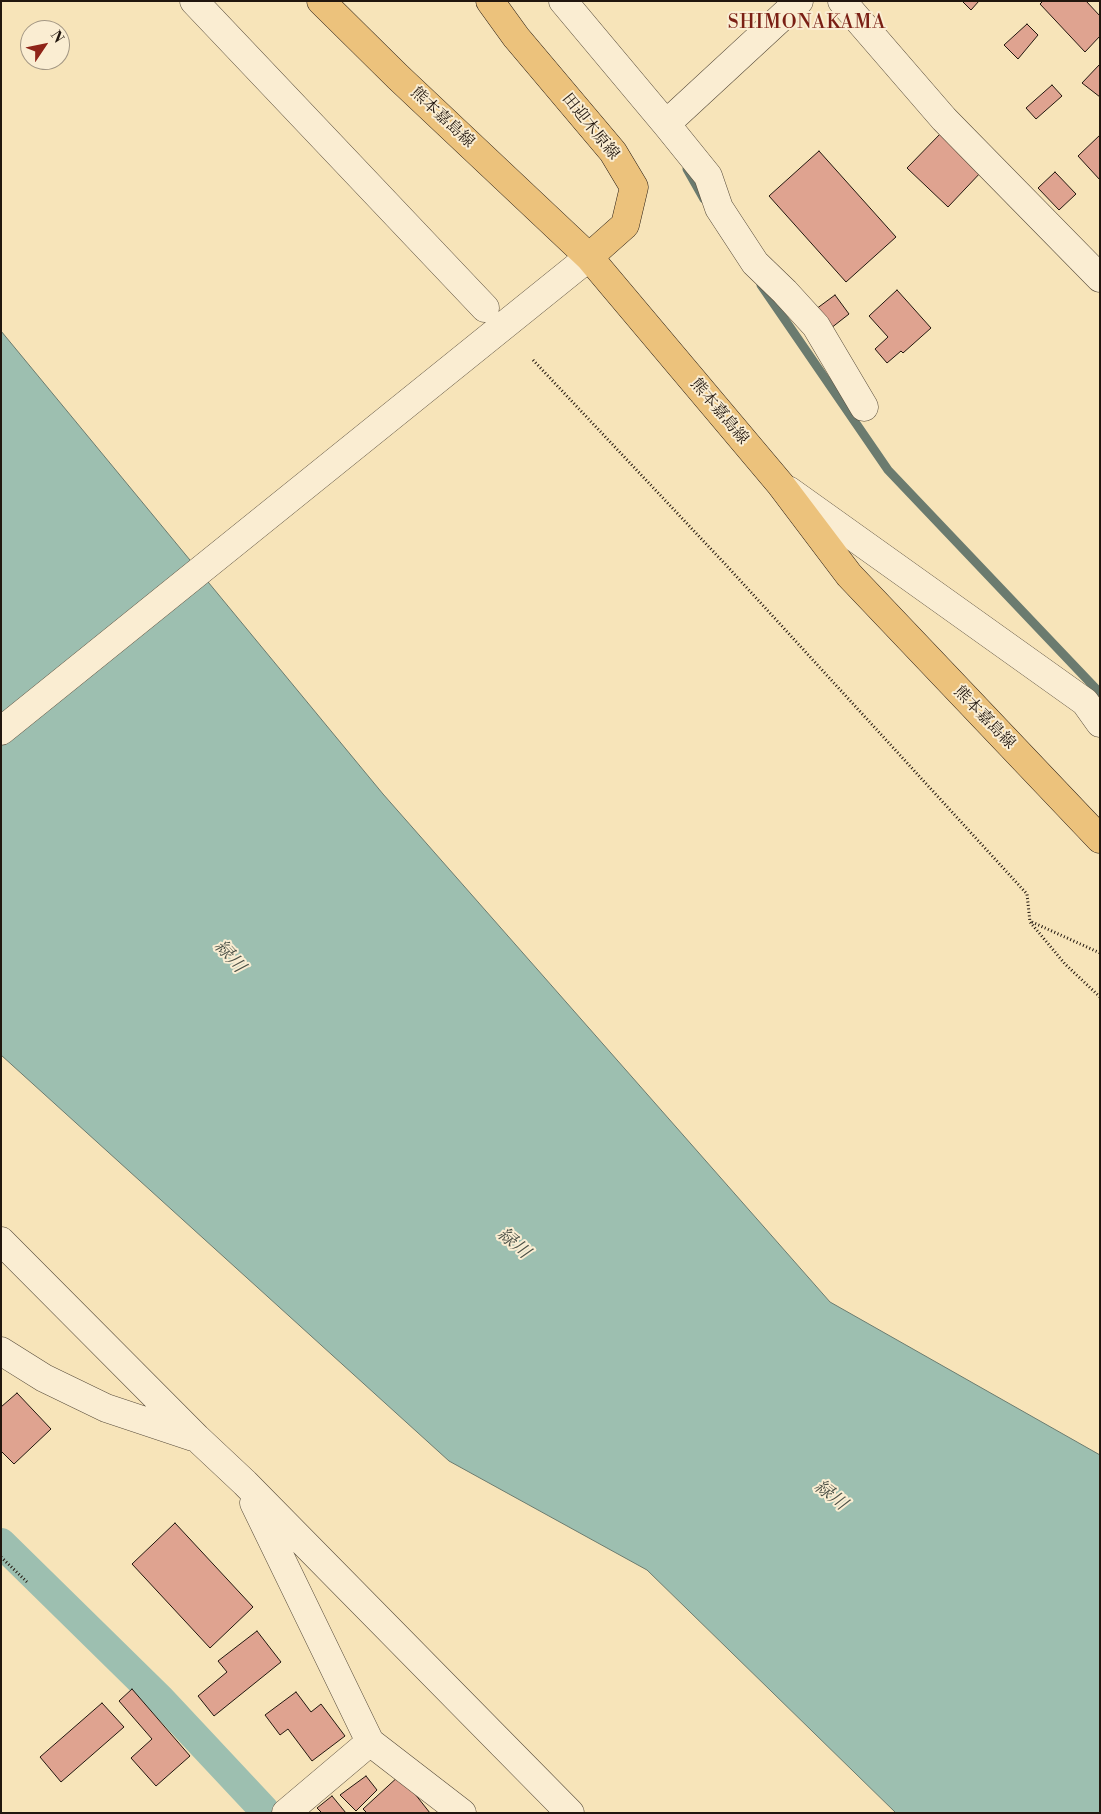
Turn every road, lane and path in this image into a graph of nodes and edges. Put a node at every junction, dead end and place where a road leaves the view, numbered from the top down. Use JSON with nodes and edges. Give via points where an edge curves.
{"nodes":[{"id":1,"x":194,"y":1,"type":"edge"},
{"id":2,"x":321,"y":1,"type":"edge"},
{"id":3,"x":490,"y":1,"type":"edge"},
{"id":4,"x":563,"y":1,"type":"edge"},
{"id":5,"x":799,"y":1,"type":"edge"},
{"id":6,"x":842,"y":1,"type":"edge"},
{"id":7,"x":666,"y":124,"type":"junction"},
{"id":8,"x":589,"y":257,"type":"junction"},
{"id":9,"x":1100,"y":278,"type":"edge"},
{"id":10,"x":485,"y":308,"type":"dead end"},
{"id":11,"x":533,"y":360,"type":"dead end"},
{"id":12,"x":864,"y":407,"type":"dead end"},
{"id":13,"x":781,"y":485,"type":"junction"},
{"id":14,"x":1095,"y":705,"type":"edge"},
{"id":15,"x":1,"y":730,"type":"edge"},
{"id":16,"x":1100,"y":840,"type":"edge"},
{"id":17,"x":1030,"y":922,"type":"junction"},
{"id":18,"x":1100,"y":953,"type":"edge"},
{"id":19,"x":1100,"y":997,"type":"edge"},
{"id":20,"x":1,"y":1241,"type":"edge"},
{"id":21,"x":1,"y":1351,"type":"edge"},
{"id":22,"x":197,"y":1438,"type":"junction"},
{"id":23,"x":244,"y":1483,"type":"junction"},
{"id":24,"x":1,"y":1557,"type":"edge"},
{"id":25,"x":27,"y":1582,"type":"dead end"},
{"id":26,"x":370,"y":1742,"type":"junction"},
{"id":27,"x":286,"y":1813,"type":"edge"},
{"id":28,"x":462,"y":1813,"type":"edge"},
{"id":29,"x":570,"y":1813,"type":"edge"}],
"edges":[{"from":1,"to":10,"type":"street"},
{"from":2,"to":8,"type":"main road","name":"熊本嘉島線"},
{"from":3,"to":8,"type":"main road","name":"田迎木原線","via":[[516,37],[613,152],[634,187],[625,225]]},
{"from":4,"to":7,"type":"street"},
{"from":5,"to":7,"type":"street"},
{"from":6,"to":9,"type":"street","via":[[944,119]]},
{"from":7,"to":12,"type":"street","via":[[708,176],[719,208],[755,263],[816,326]]},
{"from":8,"to":13,"type":"main road","name":"熊本嘉島線"},
{"from":8,"to":15,"type":"street"},
{"from":11,"to":17,"type":"path","via":[[1027,894]]},
{"from":13,"to":14,"type":"street"},
{"from":13,"to":16,"type":"main road","name":"熊本嘉島線","via":[[849,575]]},
{"from":17,"to":18,"type":"path"},
{"from":17,"to":19,"type":"path","via":[[1065,964]]},
{"from":20,"to":22,"type":"street"},
{"from":21,"to":22,"type":"street","via":[[44,1378],[106,1408]]},
{"from":22,"to":23,"type":"street"},
{"from":23,"to":26,"type":"street"},
{"from":23,"to":29,"type":"street"},
{"from":24,"to":25,"type":"path"},
{"from":26,"to":27,"type":"street"},
{"from":26,"to":28,"type":"street"}]}
